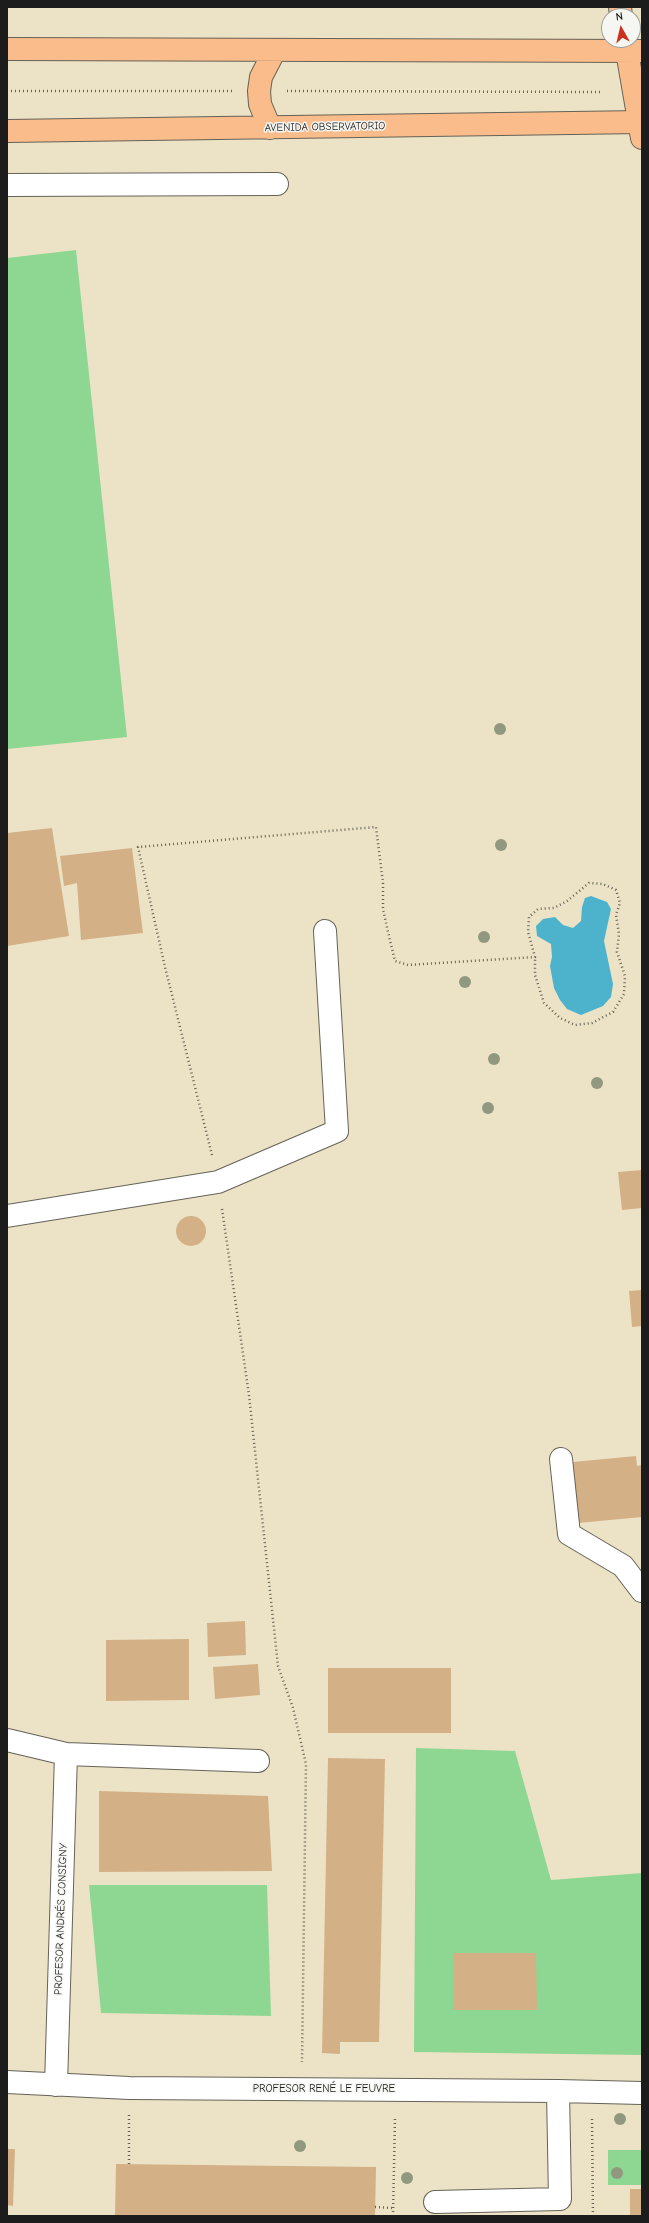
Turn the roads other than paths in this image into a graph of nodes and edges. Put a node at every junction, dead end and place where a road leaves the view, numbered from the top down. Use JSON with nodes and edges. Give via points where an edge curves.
{"nodes":[{"id":1,"x":601,"y":47,"type":"edge"},
{"id":2,"x":631,"y":48,"type":"edge"},
{"id":3,"x":7,"y":49,"type":"edge"},
{"id":4,"x":275,"y":50,"type":"junction"},
{"id":5,"x":270,"y":128,"type":"junction"},
{"id":6,"x":641,"y":128,"type":"edge"},
{"id":7,"x":7,"y":131,"type":"edge"},
{"id":8,"x":277,"y":184,"type":"dead end"},
{"id":9,"x":7,"y":185,"type":"edge"},
{"id":10,"x":325,"y":931,"type":"dead end"},
{"id":11,"x":7,"y":1216,"type":"edge"},
{"id":12,"x":561,"y":1459,"type":"dead end"},
{"id":13,"x":642,"y":1591,"type":"edge"},
{"id":14,"x":7,"y":1740,"type":"edge"},
{"id":15,"x":66,"y":1754,"type":"junction"},
{"id":16,"x":258,"y":1761,"type":"dead end"},
{"id":17,"x":7,"y":2082,"type":"edge"},
{"id":18,"x":56,"y":2085,"type":"junction"},
{"id":19,"x":558,"y":2091,"type":"junction"},
{"id":20,"x":642,"y":2094,"type":"edge"},
{"id":21,"x":435,"y":2202,"type":"dead end"}],
"edges":[{"from":1,"to":4,"type":"main road"},
{"from":2,"to":6,"type":"main road"},
{"from":3,"to":4,"type":"main road"},
{"from":4,"to":5,"type":"main road","via":[[261,77],[259,91],[260,104]]},
{"from":5,"to":6,"type":"main road","name":"AVENIDA OBSERVATORIO"},
{"from":5,"to":7,"type":"main road","name":"AVENIDA OBSERVATORIO"},
{"from":8,"to":9,"type":"lane"},
{"from":10,"to":11,"type":"lane","via":[[337,1131],[218,1182]]},
{"from":12,"to":13,"type":"lane","via":[[569,1534],[623,1566]]},
{"from":14,"to":15,"type":"lane"},
{"from":15,"to":16,"type":"lane"},
{"from":15,"to":18,"type":"lane","name":"PROFESOR ANDRÉS CONSIGNY"},
{"from":17,"to":18,"type":"lane","name":"PROFESOR RENÉ LE FEUVRE"},
{"from":18,"to":19,"type":"lane","name":"PROFESOR RENÉ LE FEUVRE","via":[[129,2088]]},
{"from":19,"to":20,"type":"lane","name":"PROFESOR RENÉ LE FEUVRE"},
{"from":19,"to":21,"type":"lane","via":[[560,2199]]}]}
